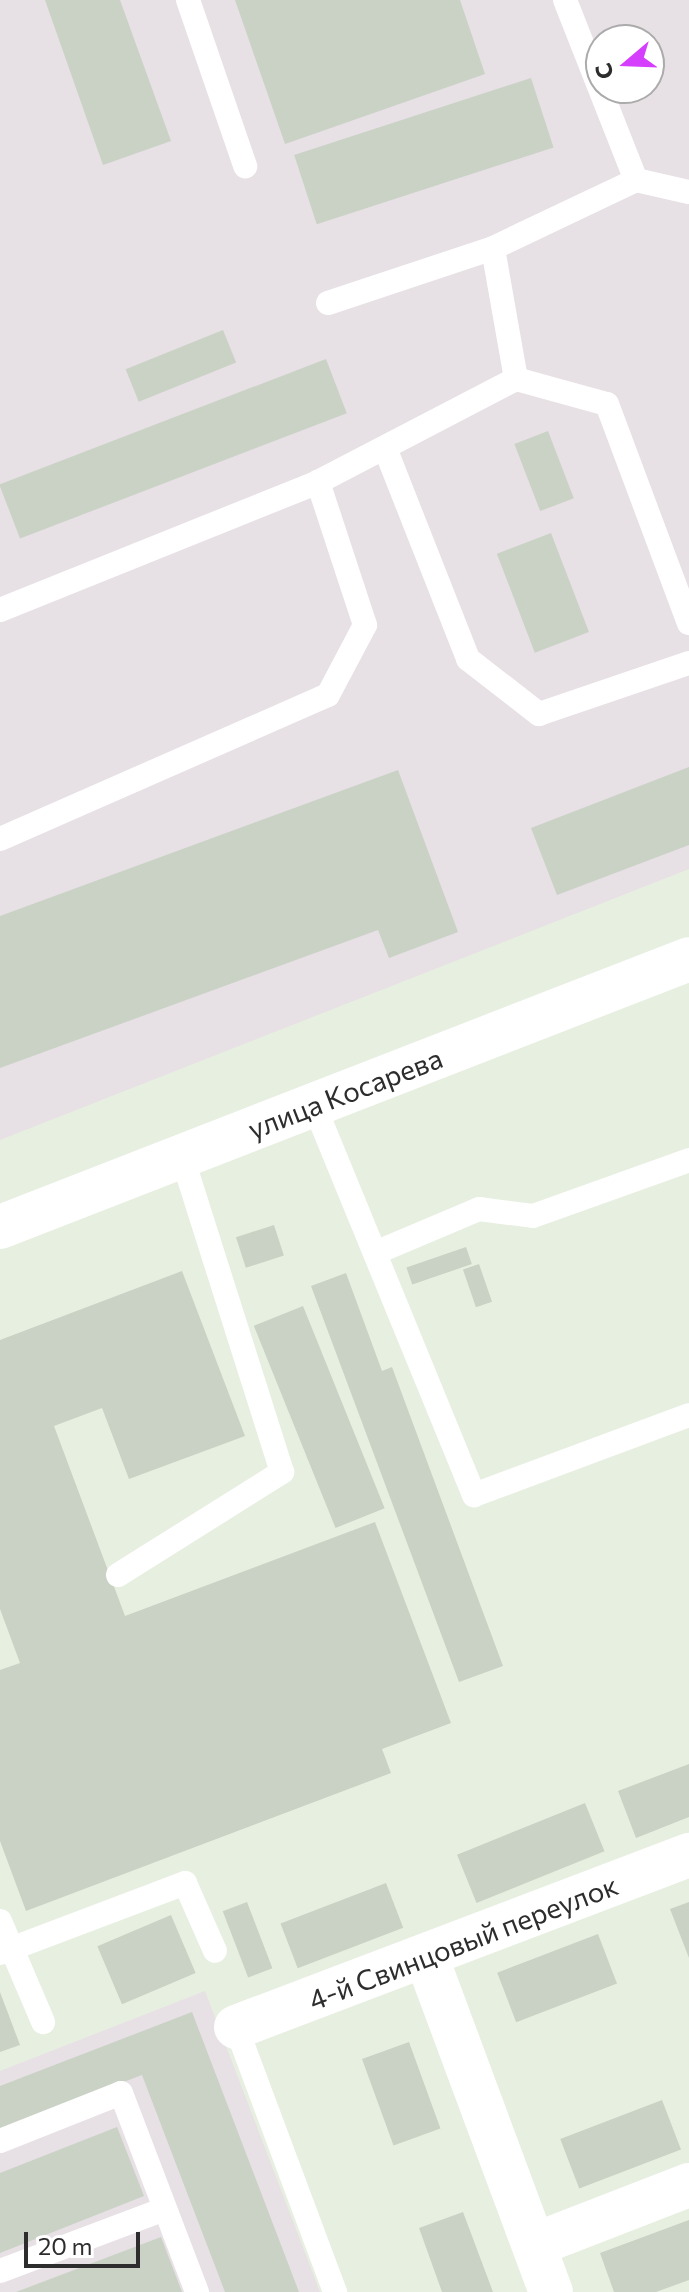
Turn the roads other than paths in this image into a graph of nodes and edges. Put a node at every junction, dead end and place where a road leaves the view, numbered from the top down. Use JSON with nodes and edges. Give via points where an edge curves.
{"nodes":[{"id":1,"x":188,"y":0,"type":"edge"},
{"id":2,"x":565,"y":0,"type":"edge"},
{"id":3,"x":245,"y":166,"type":"dead end"},
{"id":4,"x":636,"y":180,"type":"junction"},
{"id":5,"x":689,"y":192,"type":"edge"},
{"id":6,"x":493,"y":248,"type":"junction"},
{"id":7,"x":328,"y":303,"type":"dead end"},
{"id":8,"x":516,"y":379,"type":"junction"},
{"id":9,"x":385,"y":448,"type":"junction"},
{"id":10,"x":318,"y":482,"type":"junction"},
{"id":11,"x":0,"y":610,"type":"edge"},
{"id":12,"x":689,"y":623,"type":"edge"},
{"id":13,"x":689,"y":663,"type":"edge"},
{"id":14,"x":0,"y":839,"type":"edge"},
{"id":15,"x":689,"y":959,"type":"edge"},
{"id":16,"x":314,"y":1105,"type":"junction"},
{"id":17,"x":182,"y":1156,"type":"junction"},
{"id":18,"x":689,"y":1160,"type":"edge"},
{"id":19,"x":0,"y":1227,"type":"edge"},
{"id":20,"x":375,"y":1253,"type":"junction"},
{"id":21,"x":689,"y":1415,"type":"edge"},
{"id":22,"x":118,"y":1575,"type":"dead end"},
{"id":23,"x":689,"y":1855,"type":"edge"},
{"id":24,"x":0,"y":1921,"type":"edge"},
{"id":25,"x":6,"y":1951,"type":"edge"},
{"id":26,"x":215,"y":1951,"type":"dead end"},
{"id":27,"x":426,"y":1956,"type":"junction"},
{"id":28,"x":43,"y":2022,"type":"dead end"},
{"id":29,"x":236,"y":2027,"type":"joint"},
{"id":30,"x":0,"y":2141,"type":"edge"},
{"id":31,"x":689,"y":2185,"type":"edge"},
{"id":32,"x":165,"y":2209,"type":"junction"},
{"id":33,"x":534,"y":2245,"type":"junction"},
{"id":34,"x":0,"y":2271,"type":"edge"},
{"id":35,"x":197,"y":2292,"type":"edge"},
{"id":36,"x":335,"y":2292,"type":"edge"},
{"id":37,"x":551,"y":2292,"type":"edge"}],
"edges":[{"from":1,"to":3,"type":"lane"},
{"from":2,"to":4,"type":"lane"},
{"from":4,"to":5,"type":"lane"},
{"from":4,"to":6,"type":"lane"},
{"from":6,"to":7,"type":"lane"},
{"from":6,"to":8,"type":"lane"},
{"from":8,"to":9,"type":"lane"},
{"from":8,"to":12,"type":"lane","via":[[607,404]]},
{"from":9,"to":10,"type":"lane"},
{"from":9,"to":13,"type":"lane","via":[[468,659],[539,714]]},
{"from":10,"to":11,"type":"lane"},
{"from":10,"to":14,"type":"lane","via":[[365,625],[328,695]]},
{"from":15,"to":16,"type":"street","name":"улица Косарева"},
{"from":16,"to":17,"type":"street","name":"улица Косарева"},
{"from":16,"to":20,"type":"lane"},
{"from":17,"to":19,"type":"street","name":"улица Косарева"},
{"from":17,"to":22,"type":"lane","via":[[282,1472]]},
{"from":18,"to":20,"type":"lane","via":[[533,1216],[479,1209]]},
{"from":20,"to":21,"type":"lane","via":[[474,1495]]},
{"from":23,"to":27,"type":"street","name":"4-й Свинцовый переулок"},
{"from":24,"to":25,"type":"lane"},
{"from":25,"to":26,"type":"lane","via":[[185,1883]]},
{"from":25,"to":28,"type":"lane"},
{"from":27,"to":29,"type":"street","name":"4-й Свинцовый переулок"},
{"from":27,"to":33,"type":"street"},
{"from":29,"to":36,"type":"lane"},
{"from":30,"to":32,"type":"lane","via":[[121,2093]]},
{"from":31,"to":33,"type":"street"},
{"from":32,"to":34,"type":"lane"},
{"from":32,"to":35,"type":"lane"},
{"from":33,"to":37,"type":"street"}]}
